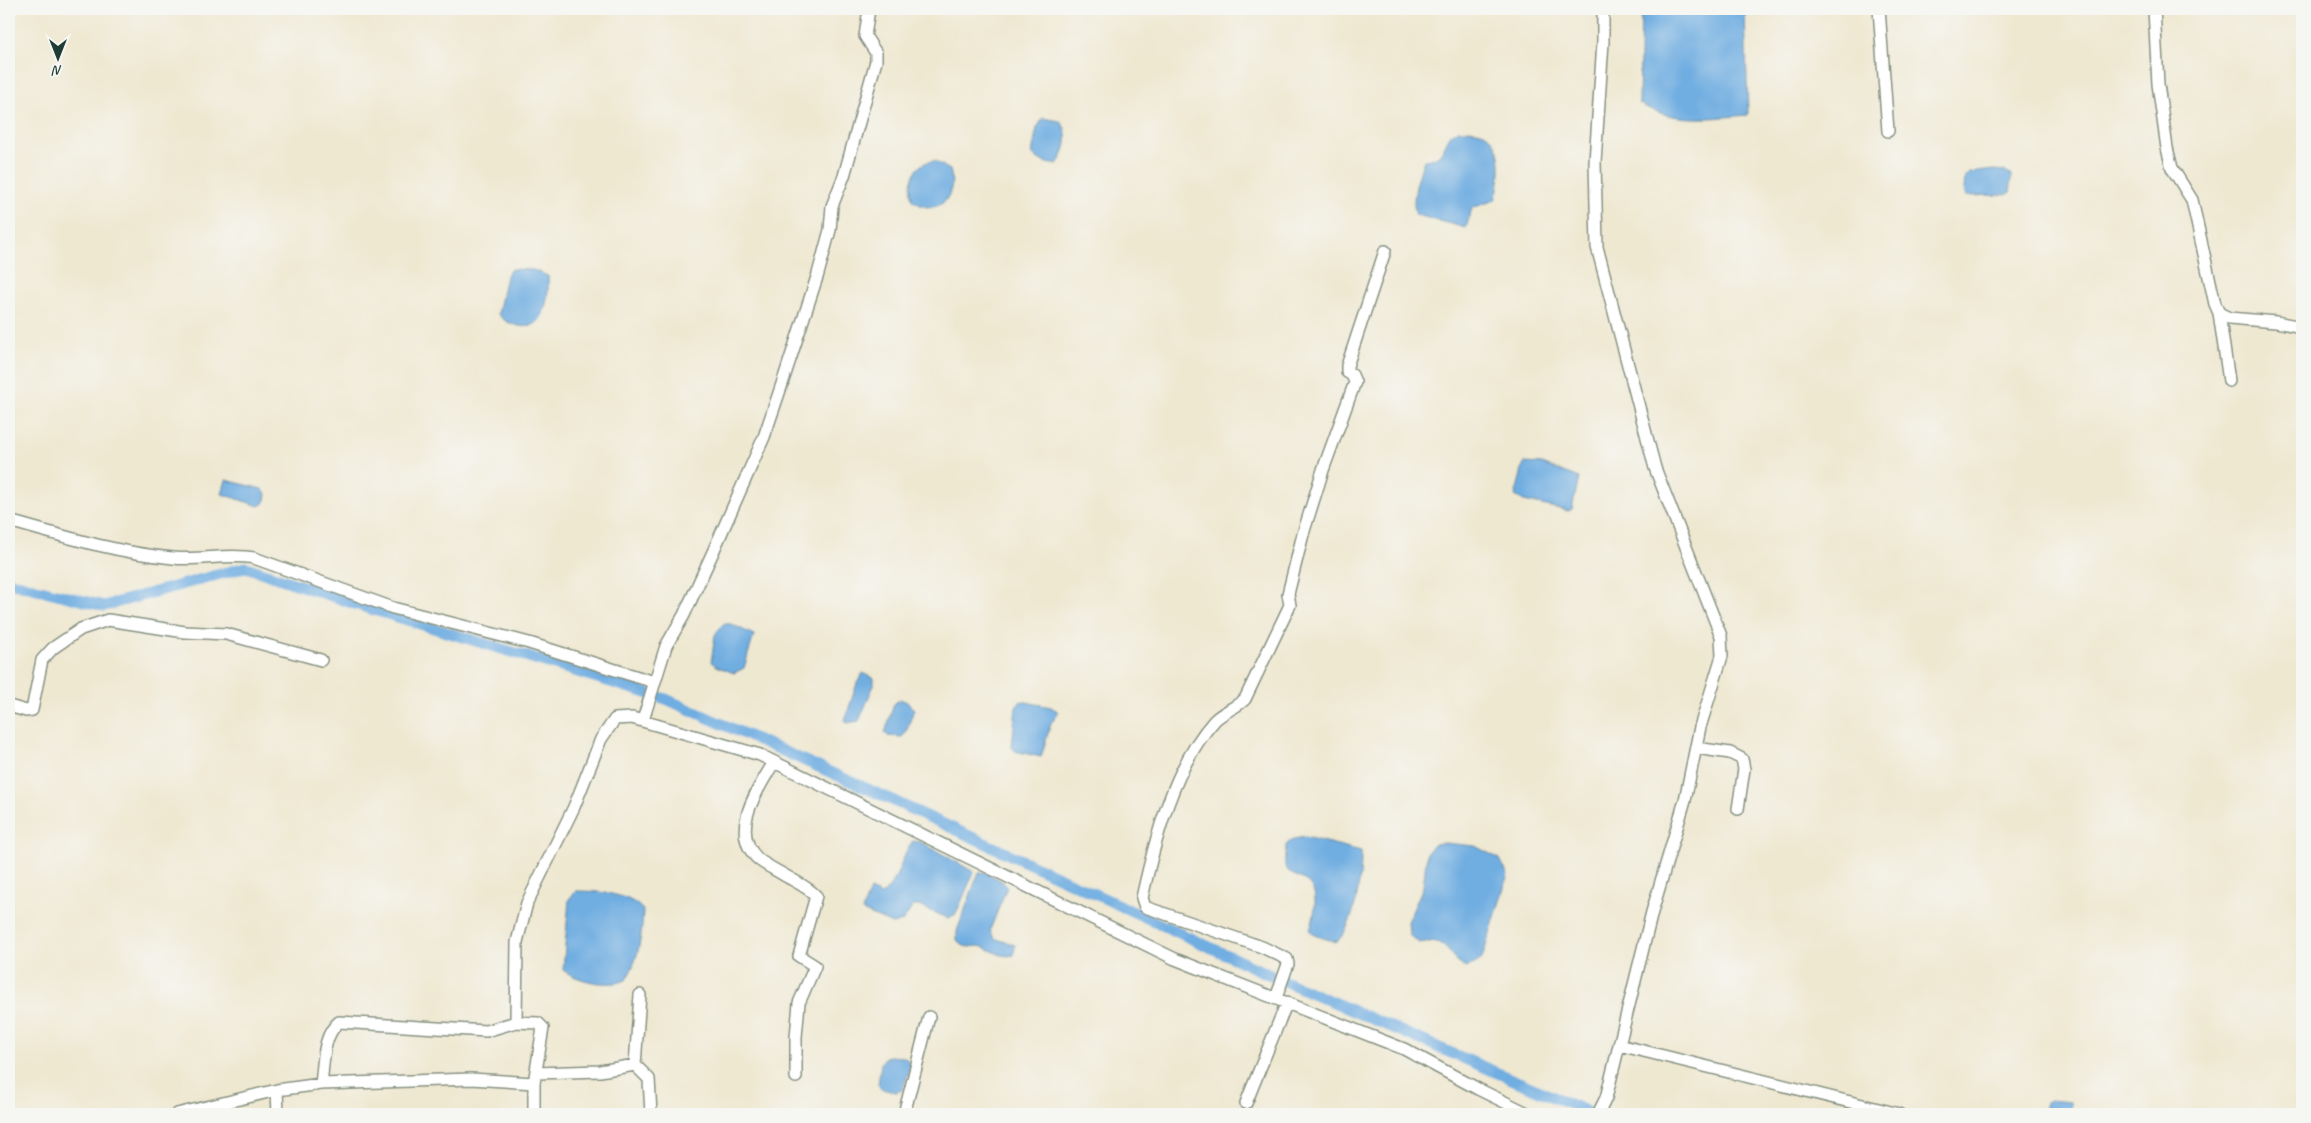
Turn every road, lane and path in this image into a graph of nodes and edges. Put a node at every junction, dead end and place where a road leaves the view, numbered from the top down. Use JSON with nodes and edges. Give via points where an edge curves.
{"nodes":[{"id":1,"x":869,"y":9,"type":"edge"},
{"id":2,"x":1603,"y":9,"type":"edge"},
{"id":3,"x":1879,"y":9,"type":"edge"},
{"id":4,"x":2154,"y":9,"type":"edge"},
{"id":5,"x":1888,"y":131,"type":"dead end"},
{"id":6,"x":1385,"y":251,"type":"dead end"},
{"id":7,"x":2219,"y":313,"type":"junction"},
{"id":8,"x":2302,"y":327,"type":"edge"},
{"id":9,"x":2229,"y":381,"type":"dead end"},
{"id":10,"x":9,"y":521,"type":"edge"},
{"id":11,"x":321,"y":660,"type":"dead end"},
{"id":12,"x":653,"y":686,"type":"junction"},
{"id":13,"x":9,"y":706,"type":"edge"},
{"id":14,"x":643,"y":720,"type":"junction"},
{"id":15,"x":1696,"y":748,"type":"junction"},
{"id":16,"x":774,"y":762,"type":"junction"},
{"id":17,"x":1738,"y":810,"type":"dead end"},
{"id":18,"x":1277,"y":992,"type":"junction"},
{"id":19,"x":640,"y":995,"type":"dead end"},
{"id":20,"x":1287,"y":1002,"type":"junction"},
{"id":21,"x":929,"y":1017,"type":"dead end"},
{"id":22,"x":516,"y":1022,"type":"junction"},
{"id":23,"x":1618,"y":1045,"type":"junction"},
{"id":24,"x":635,"y":1065,"type":"junction"},
{"id":25,"x":796,"y":1077,"type":"dead end"},
{"id":26,"x":535,"y":1078,"type":"junction"},
{"id":27,"x":322,"y":1084,"type":"junction"},
{"id":28,"x":277,"y":1090,"type":"junction"},
{"id":29,"x":1246,"y":1103,"type":"dead end"},
{"id":30,"x":177,"y":1114,"type":"edge"},
{"id":31,"x":278,"y":1114,"type":"edge"},
{"id":32,"x":534,"y":1114,"type":"edge"},
{"id":33,"x":651,"y":1114,"type":"edge"},
{"id":34,"x":904,"y":1114,"type":"edge"},
{"id":35,"x":1529,"y":1114,"type":"edge"},
{"id":36,"x":1598,"y":1114,"type":"edge"},
{"id":37,"x":1899,"y":1114,"type":"edge"}],
"edges":[{"from":1,"to":12,"type":"street","via":[[865,36],[876,53],[876,61],[844,176],[832,206],[830,230],[818,274],[764,437],[684,615],[666,646]]},
{"from":2,"to":15,"type":"street","via":[[1595,162],[1597,247],[1655,468],[1722,636],[1722,656]]},
{"from":3,"to":5,"type":"street"},
{"from":4,"to":7,"type":"street","via":[[2158,84],[2167,148],[2172,168],[2192,200]]},
{"from":6,"to":18,"type":"street","via":[[1348,366],[1348,372],[1356,382],[1303,534],[1288,594],[1290,605],[1245,699],[1216,719],[1187,758],[1165,814],[1142,898],[1145,907],[1262,947],[1287,959]]},
{"from":7,"to":8,"type":"street","via":[[2229,318]]},
{"from":7,"to":9,"type":"street"},
{"from":10,"to":12,"type":"street","via":[[154,556],[186,560],[254,558],[393,608],[529,643]]},
{"from":11,"to":13,"type":"street","via":[[226,634],[185,632],[108,620],[80,629],[42,660],[32,710]]},
{"from":12,"to":14,"type":"street"},
{"from":14,"to":16,"type":"street"},
{"from":14,"to":22,"type":"street","via":[[615,720],[601,739],[574,807],[527,903],[517,942]]},
{"from":15,"to":17,"type":"street","via":[[1730,753],[1742,759],[1744,768]]},
{"from":15,"to":23,"type":"street","via":[[1685,800]]},
{"from":16,"to":18,"type":"street","via":[[1175,959]]},
{"from":16,"to":25,"type":"street","via":[[747,815],[746,844],[758,859],[816,896],[799,956],[815,966],[799,1003]]},
{"from":18,"to":20,"type":"street"},
{"from":19,"to":24,"type":"street"},
{"from":20,"to":29,"type":"street"},
{"from":20,"to":35,"type":"street","via":[[1404,1049]]},
{"from":21,"to":34,"type":"street"},
{"from":22,"to":26,"type":"street","via":[[538,1023],[542,1028]]},
{"from":22,"to":27,"type":"street","via":[[486,1031],[339,1022],[332,1028],[326,1045]]},
{"from":23,"to":36,"type":"street","via":[[1606,1098]]},
{"from":23,"to":37,"type":"street"},
{"from":24,"to":26,"type":"street"},
{"from":24,"to":33,"type":"street","via":[[649,1079]]},
{"from":26,"to":27,"type":"street"},
{"from":26,"to":32,"type":"street"},
{"from":27,"to":28,"type":"street"},
{"from":28,"to":30,"type":"street"},
{"from":28,"to":31,"type":"street"}]}
